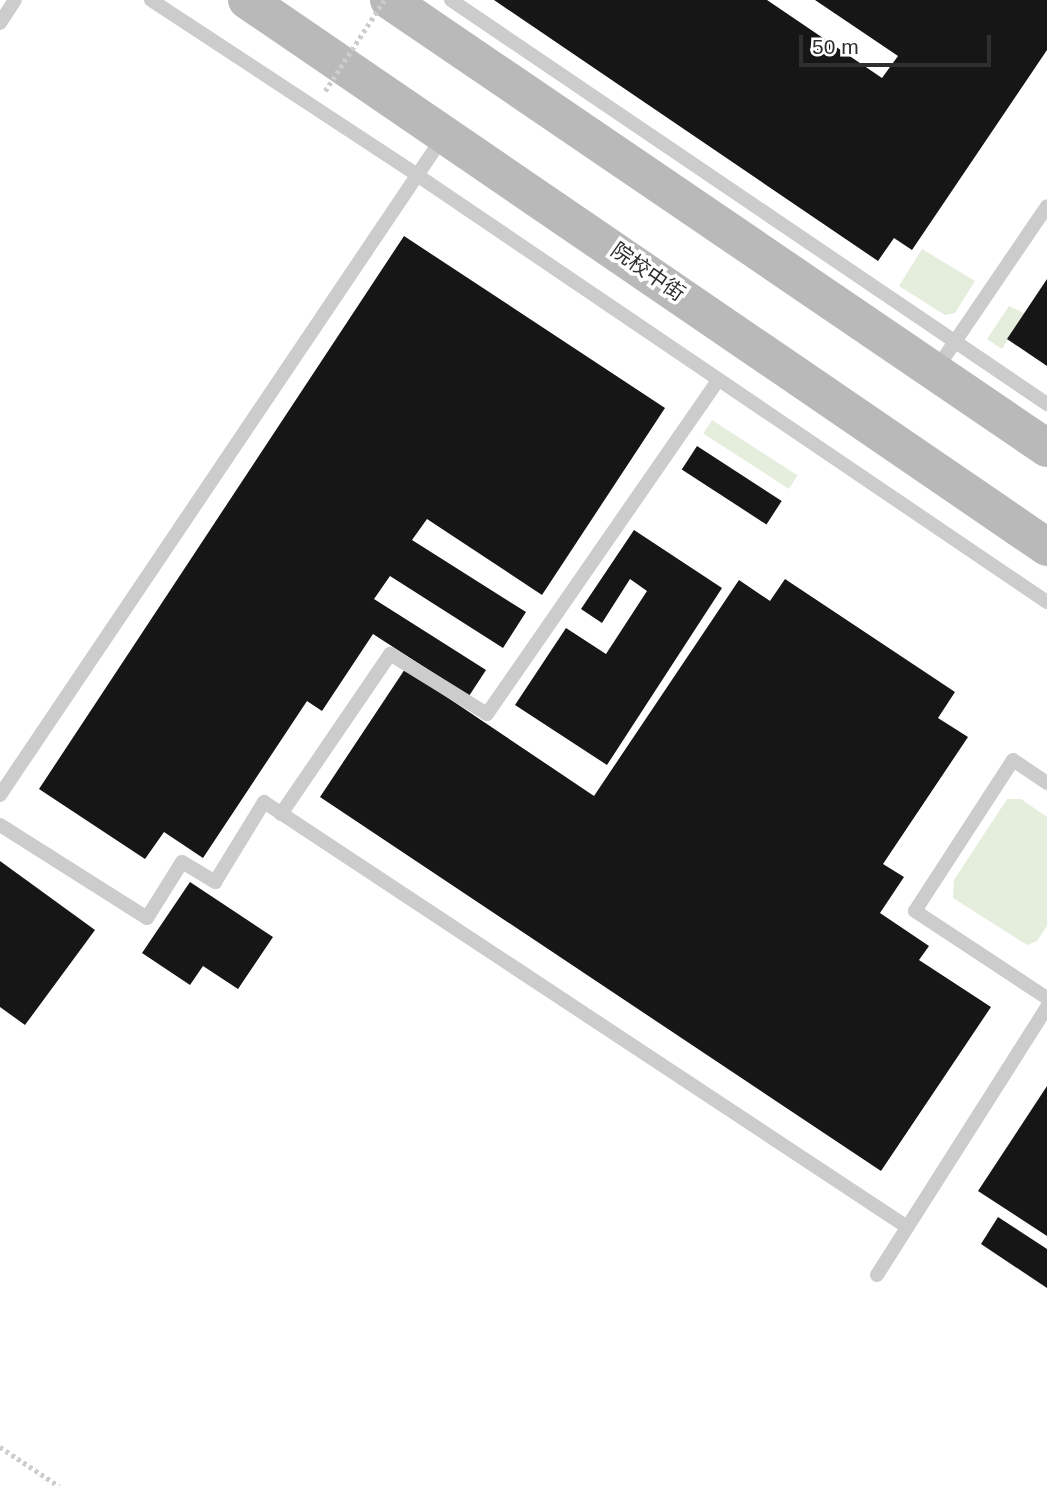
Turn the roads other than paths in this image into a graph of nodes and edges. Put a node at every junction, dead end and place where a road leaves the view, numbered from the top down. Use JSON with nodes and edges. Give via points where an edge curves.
{"nodes":[{"id":1,"x":15,"y":0,"type":"edge"},
{"id":2,"x":151,"y":0,"type":"edge"},
{"id":3,"x":247,"y":0,"type":"edge"},
{"id":4,"x":387,"y":0,"type":"edge"},
{"id":5,"x":451,"y":0,"type":"edge"},
{"id":6,"x":0,"y":23,"type":"edge"},
{"id":7,"x":445,"y":133,"type":"junction"},
{"id":8,"x":417,"y":175,"type":"junction"},
{"id":9,"x":1047,"y":206,"type":"edge"},
{"id":10,"x":945,"y":357,"type":"junction"},
{"id":11,"x":719,"y":379,"type":"junction"},
{"id":12,"x":1047,"y":404,"type":"edge"},
{"id":13,"x":1047,"y":448,"type":"edge"},
{"id":14,"x":1047,"y":547,"type":"edge"},
{"id":15,"x":1047,"y":601,"type":"edge"},
{"id":16,"x":1047,"y":782,"type":"edge"},
{"id":17,"x":0,"y":795,"type":"edge"},
{"id":18,"x":281,"y":814,"type":"junction"},
{"id":19,"x":0,"y":825,"type":"edge"},
{"id":20,"x":1047,"y":998,"type":"edge"},
{"id":21,"x":1047,"y":1007,"type":"edge"},
{"id":22,"x":907,"y":1227,"type":"junction"},
{"id":23,"x":877,"y":1275,"type":"dead end"}],
"edges":[{"from":1,"to":6,"type":"lane"},
{"from":2,"to":8,"type":"lane"},
{"from":3,"to":7,"type":"main road","name":"院校中街"},
{"from":4,"to":10,"type":"main road"},
{"from":5,"to":10,"type":"lane"},
{"from":7,"to":8,"type":"lane"},
{"from":7,"to":14,"type":"main road","name":"院校中街"},
{"from":8,"to":11,"type":"lane"},
{"from":8,"to":17,"type":"lane"},
{"from":9,"to":10,"type":"lane"},
{"from":10,"to":12,"type":"lane"},
{"from":10,"to":13,"type":"main road"},
{"from":11,"to":15,"type":"lane"},
{"from":11,"to":18,"type":"lane","via":[[487,714],[390,654]]},
{"from":16,"to":20,"type":"lane","via":[[1013,760],[915,911]]},
{"from":18,"to":19,"type":"lane","via":[[264,803],[215,882],[182,862],[147,918]]},
{"from":18,"to":22,"type":"lane"},
{"from":21,"to":22,"type":"lane"},
{"from":22,"to":23,"type":"lane"}]}
